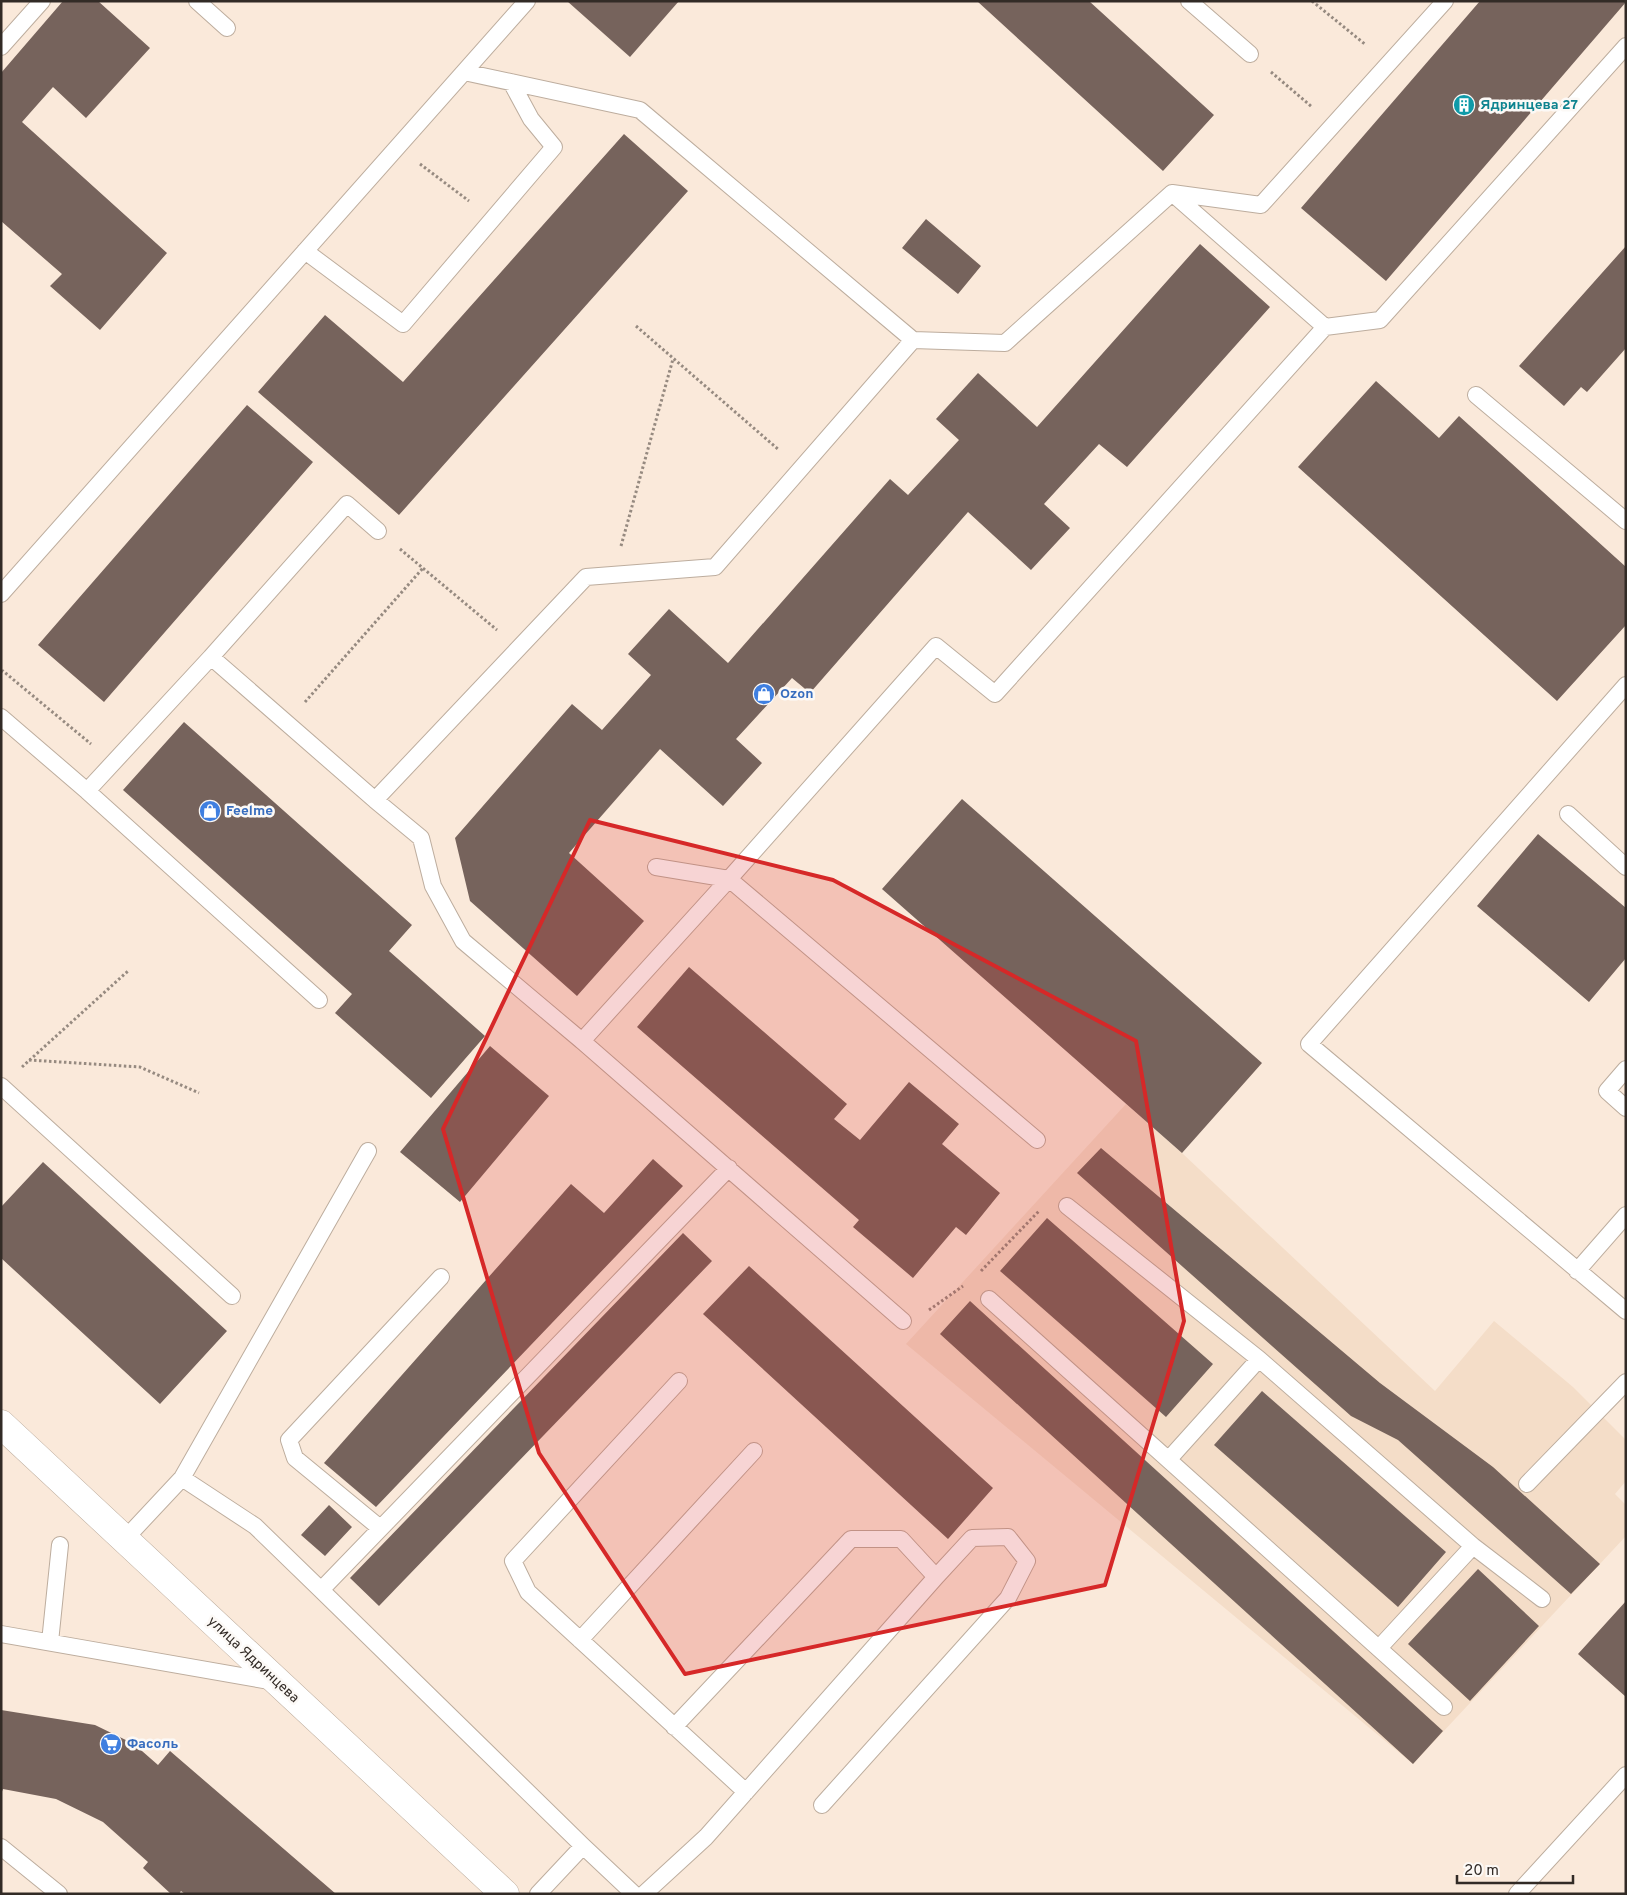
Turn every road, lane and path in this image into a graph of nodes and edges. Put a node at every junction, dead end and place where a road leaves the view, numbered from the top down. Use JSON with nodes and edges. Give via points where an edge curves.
{"nodes":[{"id":1,"x":42,"y":1,"type":"edge"},
{"id":2,"x":197,"y":1,"type":"edge"},
{"id":3,"x":527,"y":1,"type":"edge"},
{"id":4,"x":1189,"y":1,"type":"edge"},
{"id":5,"x":1312,"y":1,"type":"edge"},
{"id":6,"x":1445,"y":1,"type":"edge"},
{"id":7,"x":228,"y":28,"type":"dead end"},
{"id":8,"x":1626,"y":46,"type":"edge"},
{"id":9,"x":1,"y":47,"type":"edge"},
{"id":10,"x":1250,"y":54,"type":"joint"},
{"id":11,"x":1389,"y":63,"type":"junction"},
{"id":12,"x":464,"y":72,"type":"junction"},
{"id":13,"x":511,"y":82,"type":"junction"},
{"id":14,"x":1334,"y":125,"type":"junction"},
{"id":15,"x":398,"y":147,"type":"junction"},
{"id":16,"x":1172,"y":193,"type":"junction"},
{"id":17,"x":492,"y":218,"type":"junction"},
{"id":18,"x":306,"y":251,"type":"junction"},
{"id":19,"x":636,"y":326,"type":"dead end"},
{"id":20,"x":1324,"y":327,"type":"junction"},
{"id":21,"x":913,"y":340,"type":"junction"},
{"id":22,"x":674,"y":359,"type":"junction"},
{"id":23,"x":1476,"y":395,"type":"dead end"},
{"id":24,"x":800,"y":469,"type":"junction"},
{"id":25,"x":1626,"y":521,"type":"edge"},
{"id":26,"x":378,"y":532,"type":"dead end"},
{"id":27,"x":613,"y":575,"type":"junction"},
{"id":28,"x":1,"y":594,"type":"edge"},
{"id":29,"x":518,"y":648,"type":"junction"},
{"id":30,"x":210,"y":657,"type":"junction"},
{"id":31,"x":1,"y":671,"type":"edge"},
{"id":32,"x":1626,"y":685,"type":"edge"},
{"id":33,"x":1,"y":717,"type":"edge"},
{"id":34,"x":286,"y":723,"type":"junction"},
{"id":35,"x":113,"y":763,"type":"junction"},
{"id":36,"x":87,"y":791,"type":"junction"},
{"id":37,"x":375,"y":800,"type":"junction"},
{"id":38,"x":1568,"y":814,"type":"dead end"},
{"id":39,"x":656,"y":867,"type":"dead end"},
{"id":40,"x":1626,"y":867,"type":"edge"},
{"id":41,"x":729,"y":879,"type":"junction"},
{"id":42,"x":128,"y":971,"type":"dead end"},
{"id":43,"x":319,"y":1000,"type":"dead end"},
{"id":44,"x":582,"y":1041,"type":"junction"},
{"id":45,"x":29,"y":1060,"type":"junction"},
{"id":46,"x":1626,"y":1069,"type":"edge"},
{"id":47,"x":1,"y":1086,"type":"edge"},
{"id":48,"x":200,"y":1093,"type":"dead end"},
{"id":49,"x":1626,"y":1108,"type":"edge"},
{"id":50,"x":1036,"y":1140,"type":"dead end"},
{"id":51,"x":368,"y":1151,"type":"dead end"},
{"id":52,"x":729,"y":1168,"type":"junction"},
{"id":53,"x":1067,"y":1206,"type":"joint"},
{"id":54,"x":1626,"y":1215,"type":"edge"},
{"id":55,"x":1578,"y":1271,"type":"junction"},
{"id":56,"x":441,"y":1277,"type":"dead end"},
{"id":57,"x":971,"y":1280,"type":"junction"},
{"id":58,"x":232,"y":1296,"type":"dead end"},
{"id":59,"x":989,"y":1298,"type":"joint"},
{"id":60,"x":1626,"y":1311,"type":"edge"},
{"id":61,"x":903,"y":1321,"type":"joint"},
{"id":62,"x":1259,"y":1359,"type":"junction"},
{"id":63,"x":679,"y":1381,"type":"dead end"},
{"id":64,"x":1626,"y":1382,"type":"edge"},
{"id":65,"x":1,"y":1424,"type":"edge"},
{"id":66,"x":754,"y":1451,"type":"dead end"},
{"id":67,"x":1169,"y":1459,"type":"junction"},
{"id":68,"x":182,"y":1478,"type":"junction"},
{"id":69,"x":1527,"y":1484,"type":"dead end"},
{"id":70,"x":380,"y":1528,"type":"junction"},
{"id":71,"x":124,"y":1540,"type":"junction"},
{"id":72,"x":60,"y":1545,"type":"dead end"},
{"id":73,"x":1473,"y":1546,"type":"junction"},
{"id":74,"x":936,"y":1576,"type":"junction"},
{"id":75,"x":321,"y":1590,"type":"junction"},
{"id":76,"x":1542,"y":1599,"type":"dead end"},
{"id":77,"x":1,"y":1634,"type":"edge"},
{"id":78,"x":580,"y":1640,"type":"junction"},
{"id":79,"x":50,"y":1642,"type":"junction"},
{"id":80,"x":1379,"y":1648,"type":"junction"},
{"id":81,"x":277,"y":1683,"type":"junction"},
{"id":82,"x":1444,"y":1707,"type":"dead end"},
{"id":83,"x":674,"y":1727,"type":"junction"},
{"id":84,"x":1626,"y":1775,"type":"edge"},
{"id":85,"x":746,"y":1792,"type":"junction"},
{"id":86,"x":822,"y":1804,"type":"dead end"},
{"id":87,"x":582,"y":1846,"type":"junction"},
{"id":88,"x":1,"y":1847,"type":"edge"},
{"id":89,"x":59,"y":1894,"type":"edge"},
{"id":90,"x":505,"y":1894,"type":"edge"},
{"id":91,"x":538,"y":1894,"type":"edge"},
{"id":92,"x":634,"y":1894,"type":"edge"},
{"id":93,"x":644,"y":1894,"type":"edge"},
{"id":94,"x":1517,"y":1894,"type":"edge"}],
"edges":[{"from":1,"to":9,"type":"lane"},
{"from":2,"to":7,"type":"lane"},
{"from":3,"to":12,"type":"lane"},
{"from":4,"to":10,"type":"lane"},
{"from":5,"to":11,"type":"path"},
{"from":6,"to":11,"type":"lane"},
{"from":8,"to":20,"type":"lane","via":[[1380,320]]},
{"from":10,"to":14,"type":"path"},
{"from":11,"to":14,"type":"lane"},
{"from":12,"to":13,"type":"lane"},
{"from":12,"to":15,"type":"lane"},
{"from":13,"to":17,"type":"lane","via":[[531,119],[554,146]]},
{"from":13,"to":21,"type":"lane","via":[[640,110]]},
{"from":14,"to":16,"type":"lane","via":[[1261,205]]},
{"from":15,"to":17,"type":"path"},
{"from":15,"to":18,"type":"lane"},
{"from":16,"to":20,"type":"lane"},
{"from":16,"to":21,"type":"lane","via":[[1005,343]]},
{"from":17,"to":18,"type":"lane","via":[[402,324]]},
{"from":18,"to":28,"type":"lane"},
{"from":19,"to":22,"type":"path"},
{"from":20,"to":41,"type":"lane","via":[[995,694],[936,646]]},
{"from":21,"to":24,"type":"lane"},
{"from":22,"to":24,"type":"path"},
{"from":22,"to":27,"type":"path"},
{"from":23,"to":25,"type":"lane"},
{"from":24,"to":27,"type":"lane","via":[[716,567]]},
{"from":26,"to":30,"type":"lane","via":[[347,504]]},
{"from":27,"to":29,"type":"lane","via":[[586,578]]},
{"from":29,"to":34,"type":"path","via":[[423,568]]},
{"from":29,"to":37,"type":"lane"},
{"from":30,"to":34,"type":"lane"},
{"from":30,"to":35,"type":"lane"},
{"from":31,"to":35,"type":"path"},
{"from":32,"to":55,"type":"lane","via":[[1309,1044]]},
{"from":33,"to":36,"type":"lane"},
{"from":34,"to":37,"type":"lane"},
{"from":35,"to":36,"type":"lane"},
{"from":36,"to":43,"type":"lane"},
{"from":37,"to":44,"type":"lane","via":[[421,838],[433,886],[463,941]]},
{"from":38,"to":40,"type":"lane"},
{"from":39,"to":41,"type":"lane"},
{"from":41,"to":44,"type":"lane"},
{"from":41,"to":50,"type":"lane"},
{"from":42,"to":45,"type":"path"},
{"from":44,"to":52,"type":"lane"},
{"from":45,"to":47,"type":"path"},
{"from":45,"to":48,"type":"path","via":[[140,1067]]},
{"from":46,"to":49,"type":"lane","via":[[1607,1091]]},
{"from":47,"to":58,"type":"lane"},
{"from":51,"to":68,"type":"lane"},
{"from":52,"to":61,"type":"lane"},
{"from":52,"to":70,"type":"lane"},
{"from":53,"to":57,"type":"path","via":[[1050,1199]]},
{"from":53,"to":62,"type":"lane"},
{"from":54,"to":55,"type":"lane"},
{"from":55,"to":60,"type":"lane"},
{"from":56,"to":70,"type":"lane","via":[[289,1440],[295,1458]]},
{"from":57,"to":59,"type":"path"},
{"from":57,"to":61,"type":"path","via":[[922,1314]]},
{"from":59,"to":67,"type":"lane"},
{"from":62,"to":67,"type":"lane"},
{"from":62,"to":73,"type":"lane"},
{"from":63,"to":78,"type":"lane","via":[[513,1561],[528,1592]]},
{"from":64,"to":69,"type":"lane"},
{"from":65,"to":71,"type":"street","name":"улица Ядринцева"},
{"from":66,"to":78,"type":"lane"},
{"from":67,"to":80,"type":"lane"},
{"from":68,"to":71,"type":"lane"},
{"from":68,"to":75,"type":"lane","via":[[255,1526]]},
{"from":70,"to":75,"type":"lane"},
{"from":71,"to":81,"type":"street","name":"улица Ядринцева"},
{"from":72,"to":79,"type":"lane"},
{"from":73,"to":76,"type":"lane"},
{"from":73,"to":80,"type":"lane"},
{"from":74,"to":83,"type":"lane","via":[[901,1539],[852,1539]]},
{"from":74,"to":85,"type":"lane"},
{"from":74,"to":86,"type":"lane","via":[[972,1538],[1008,1536],[1027,1561],[1008,1598]]},
{"from":75,"to":87,"type":"lane"},
{"from":77,"to":79,"type":"lane"},
{"from":78,"to":83,"type":"lane"},
{"from":79,"to":81,"type":"lane"},
{"from":80,"to":82,"type":"lane"},
{"from":81,"to":90,"type":"street","name":"улица Ядринцева"},
{"from":83,"to":85,"type":"lane"},
{"from":84,"to":94,"type":"lane"},
{"from":85,"to":93,"type":"lane","via":[[706,1838]]},
{"from":87,"to":91,"type":"lane"},
{"from":87,"to":92,"type":"lane"},
{"from":88,"to":89,"type":"lane"}]}
